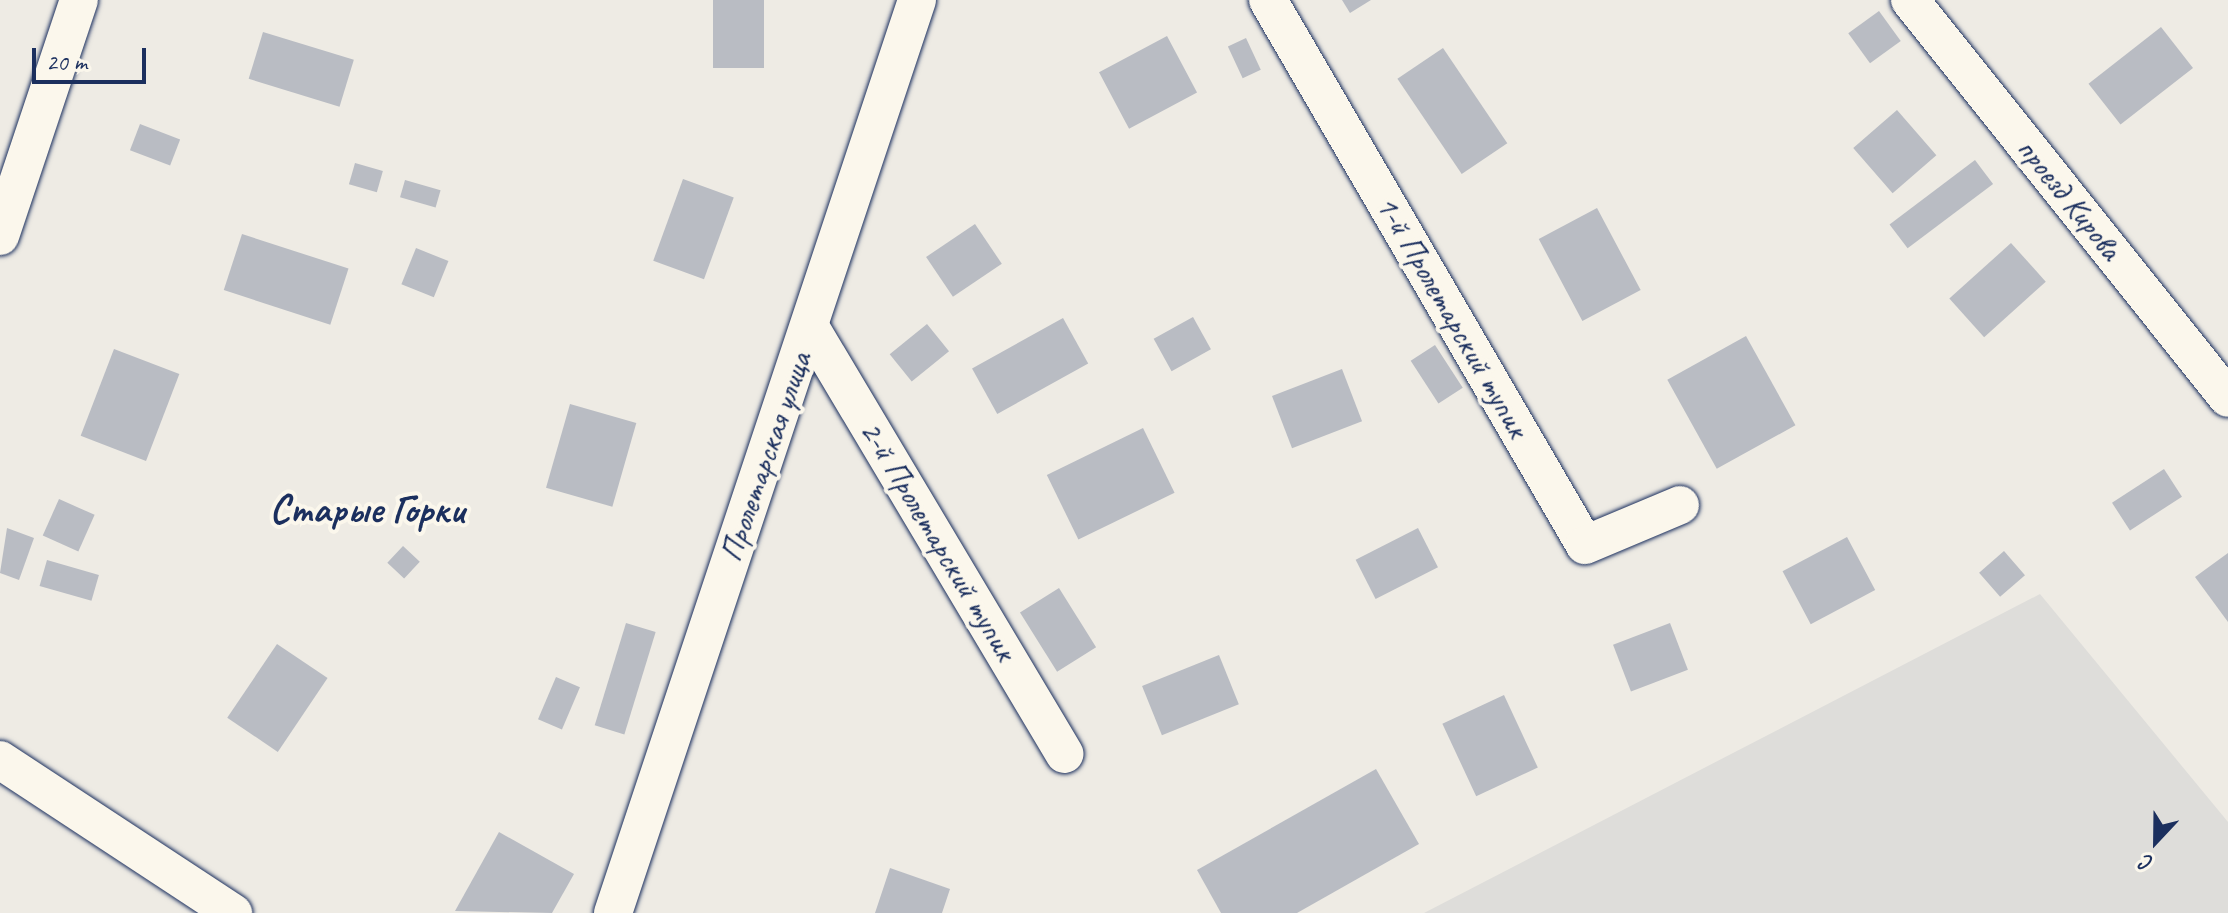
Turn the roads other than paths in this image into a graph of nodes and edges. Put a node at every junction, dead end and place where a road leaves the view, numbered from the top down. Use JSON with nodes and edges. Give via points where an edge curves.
{"nodes":[{"id":1,"x":79,"y":0,"type":"edge"},
{"id":2,"x":917,"y":0,"type":"edge"},
{"id":3,"x":1268,"y":0,"type":"edge"},
{"id":4,"x":1910,"y":0,"type":"edge"},
{"id":5,"x":0,"y":236,"type":"edge"},
{"id":6,"x":810,"y":327,"type":"junction"},
{"id":7,"x":2228,"y":398,"type":"edge"},
{"id":8,"x":1680,"y":505,"type":"dead end"},
{"id":9,"x":1065,"y":754,"type":"dead end"},
{"id":10,"x":0,"y":760,"type":"edge"},
{"id":11,"x":233,"y":913,"type":"edge"},
{"id":12,"x":613,"y":913,"type":"edge"}],
"edges":[{"from":1,"to":5,"type":"street"},
{"from":2,"to":6,"type":"street","name":"Пролетарская улица"},
{"from":3,"to":8,"type":"street","name":"1-й Пролетарский тупик","via":[[1585,545]]},
{"from":4,"to":7,"type":"street","name":"проезд Кирова"},
{"from":6,"to":9,"type":"street","name":"2-й Пролетарский тупик"},
{"from":6,"to":12,"type":"street","name":"Пролетарская улица"},
{"from":10,"to":11,"type":"street"}]}
